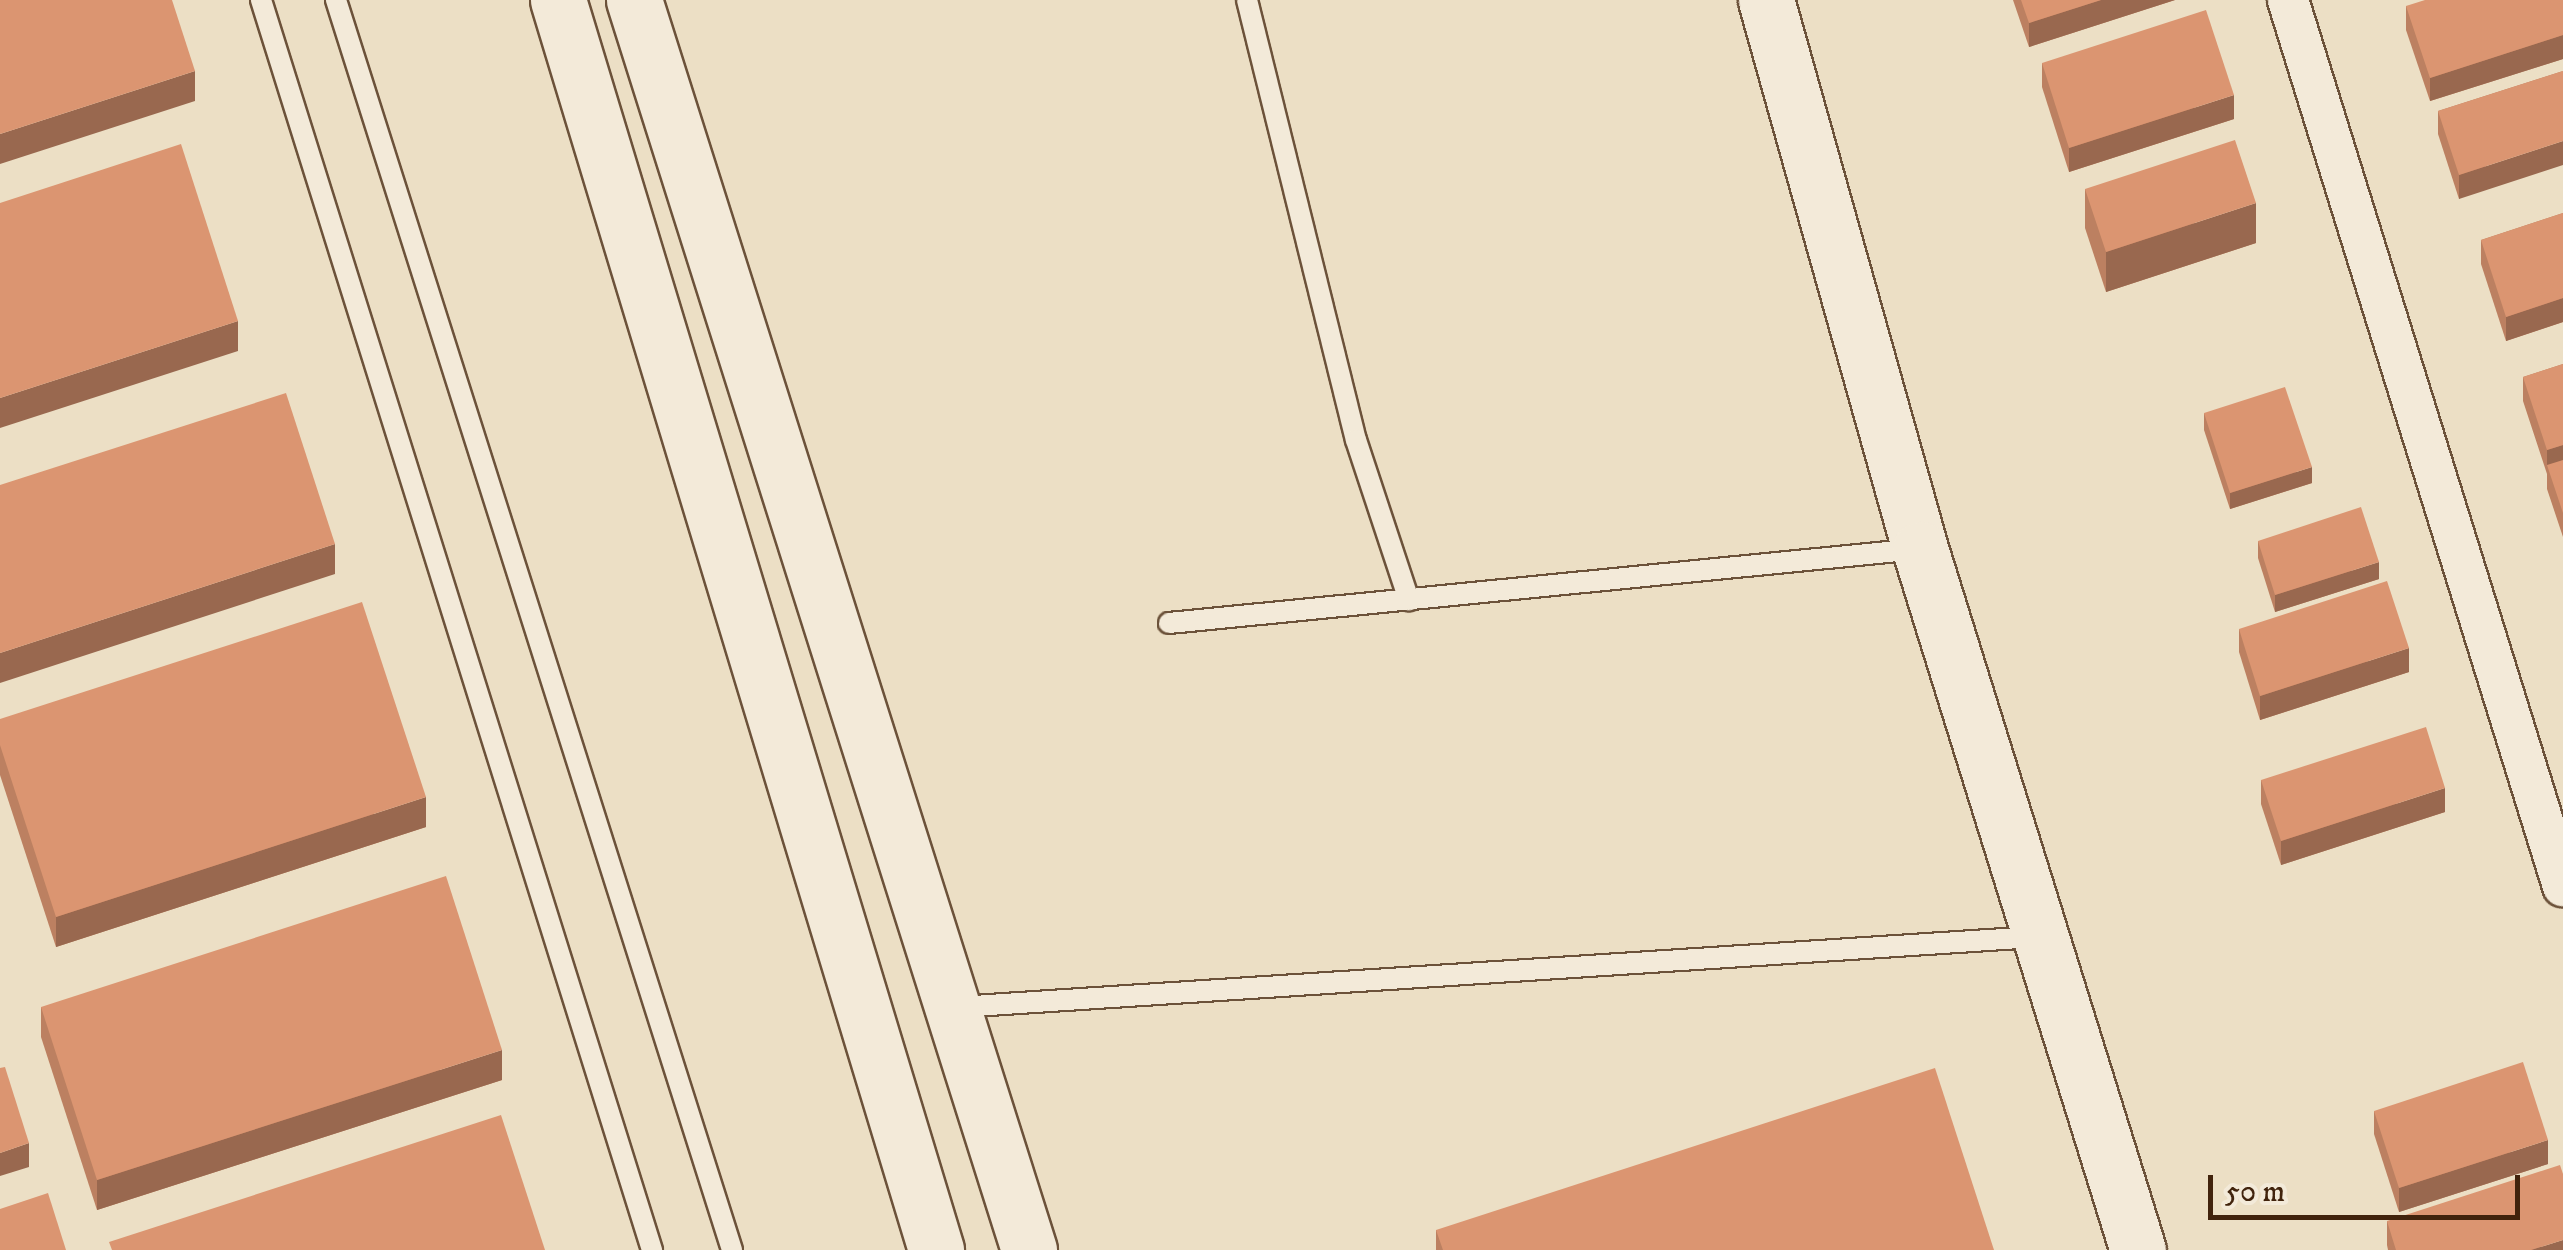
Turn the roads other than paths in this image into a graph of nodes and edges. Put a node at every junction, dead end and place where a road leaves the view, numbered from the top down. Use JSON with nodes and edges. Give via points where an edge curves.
{"nodes":[{"id":1,"x":261,"y":0,"type":"edge"},
{"id":2,"x":336,"y":0,"type":"edge"},
{"id":3,"x":558,"y":0,"type":"edge"},
{"id":4,"x":634,"y":0,"type":"edge"},
{"id":5,"x":1247,"y":0,"type":"edge"},
{"id":6,"x":1766,"y":0,"type":"edge"},
{"id":7,"x":2288,"y":0,"type":"edge"},
{"id":8,"x":1920,"y":549,"type":"junction"},
{"id":9,"x":1409,"y":600,"type":"junction"},
{"id":10,"x":1169,"y":624,"type":"dead end"},
{"id":11,"x":2563,"y":886,"type":"edge"},
{"id":12,"x":2040,"y":937,"type":"junction"},
{"id":13,"x":956,"y":1007,"type":"junction"},
{"id":14,"x":652,"y":1250,"type":"edge"},
{"id":15,"x":732,"y":1250,"type":"edge"},
{"id":16,"x":936,"y":1250,"type":"edge"},
{"id":17,"x":1030,"y":1250,"type":"edge"},
{"id":18,"x":2138,"y":1250,"type":"edge"}],
"edges":[{"from":1,"to":14,"type":"lane"},
{"from":2,"to":15,"type":"lane"},
{"from":3,"to":16,"type":"street"},
{"from":4,"to":13,"type":"street"},
{"from":5,"to":9,"type":"lane","via":[[1356,440]]},
{"from":6,"to":8,"type":"street"},
{"from":7,"to":11,"type":"street"},
{"from":8,"to":9,"type":"lane"},
{"from":8,"to":12,"type":"street"},
{"from":9,"to":10,"type":"lane"},
{"from":12,"to":13,"type":"lane"},
{"from":12,"to":18,"type":"street"},
{"from":13,"to":17,"type":"street"}]}
